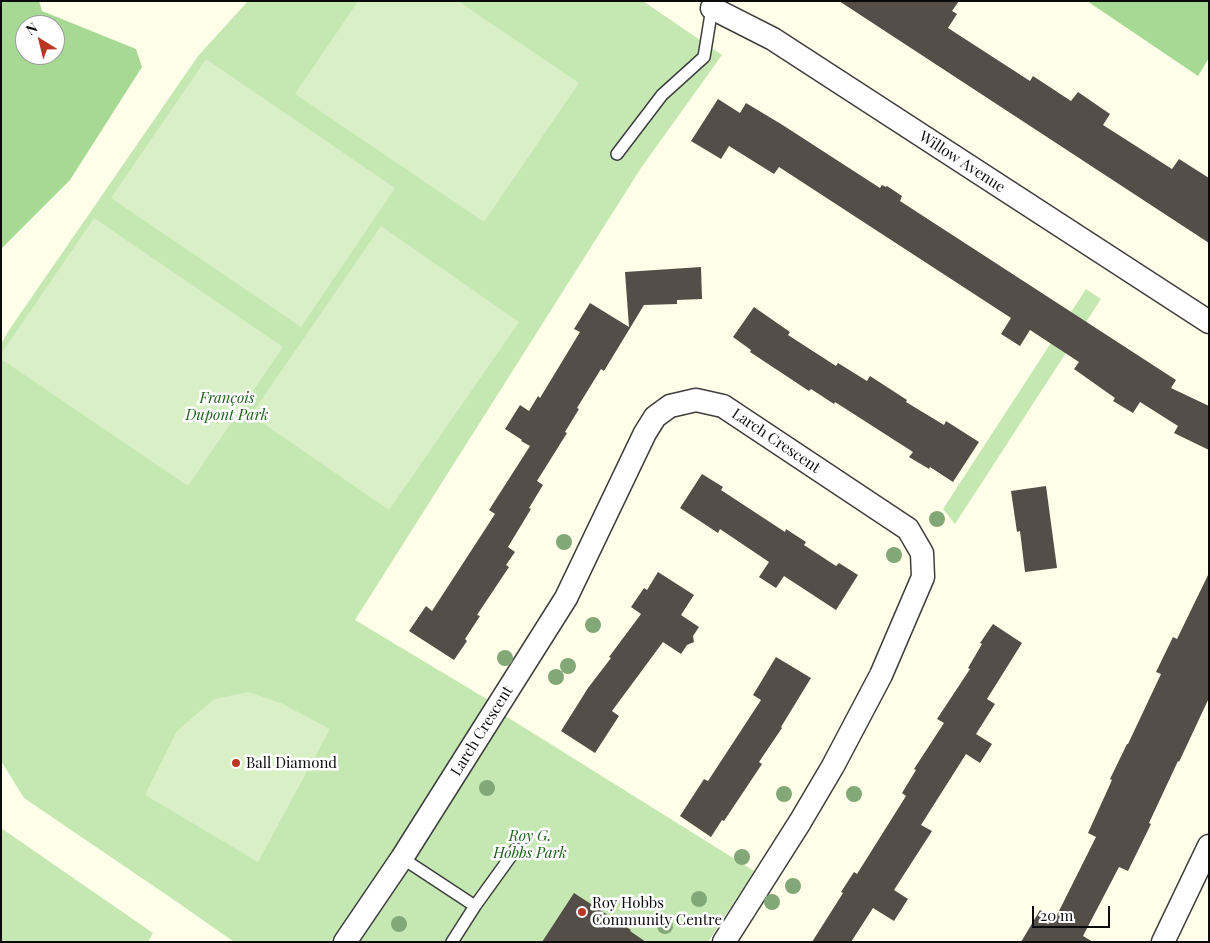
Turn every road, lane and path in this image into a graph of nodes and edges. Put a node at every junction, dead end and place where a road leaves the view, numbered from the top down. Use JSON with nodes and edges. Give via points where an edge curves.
{"nodes":[{"id":1,"x":712,"y":8,"type":"joint"},
{"id":2,"x":617,"y":154,"type":"dead end"},
{"id":3,"x":1209,"y":322,"type":"edge"},
{"id":4,"x":1209,"y":846,"type":"edge"},
{"id":5,"x":516,"y":849,"type":"dead end"},
{"id":6,"x":402,"y":858,"type":"junction"},
{"id":7,"x":475,"y":906,"type":"junction"},
{"id":8,"x":345,"y":942,"type":"edge"},
{"id":9,"x":452,"y":942,"type":"edge"},
{"id":10,"x":724,"y":942,"type":"edge"},
{"id":11,"x":1162,"y":942,"type":"edge"}],
"edges":[{"from":1,"to":2,"type":"lane","via":[[704,56],[662,95]]},
{"from":1,"to":3,"type":"street","name":"Willow Avenue","via":[[773,39]]},
{"from":4,"to":11,"type":"street"},
{"from":5,"to":7,"type":"lane"},
{"from":6,"to":7,"type":"lane"},
{"from":6,"to":8,"type":"street","name":"Larch Crescent"},
{"from":6,"to":10,"type":"street","name":"Larch Crescent","via":[[566,598],[655,417],[670,406],[696,400],[723,406],[908,528],[922,553],[923,577],[880,675],[833,766]]},
{"from":7,"to":9,"type":"lane"}]}
